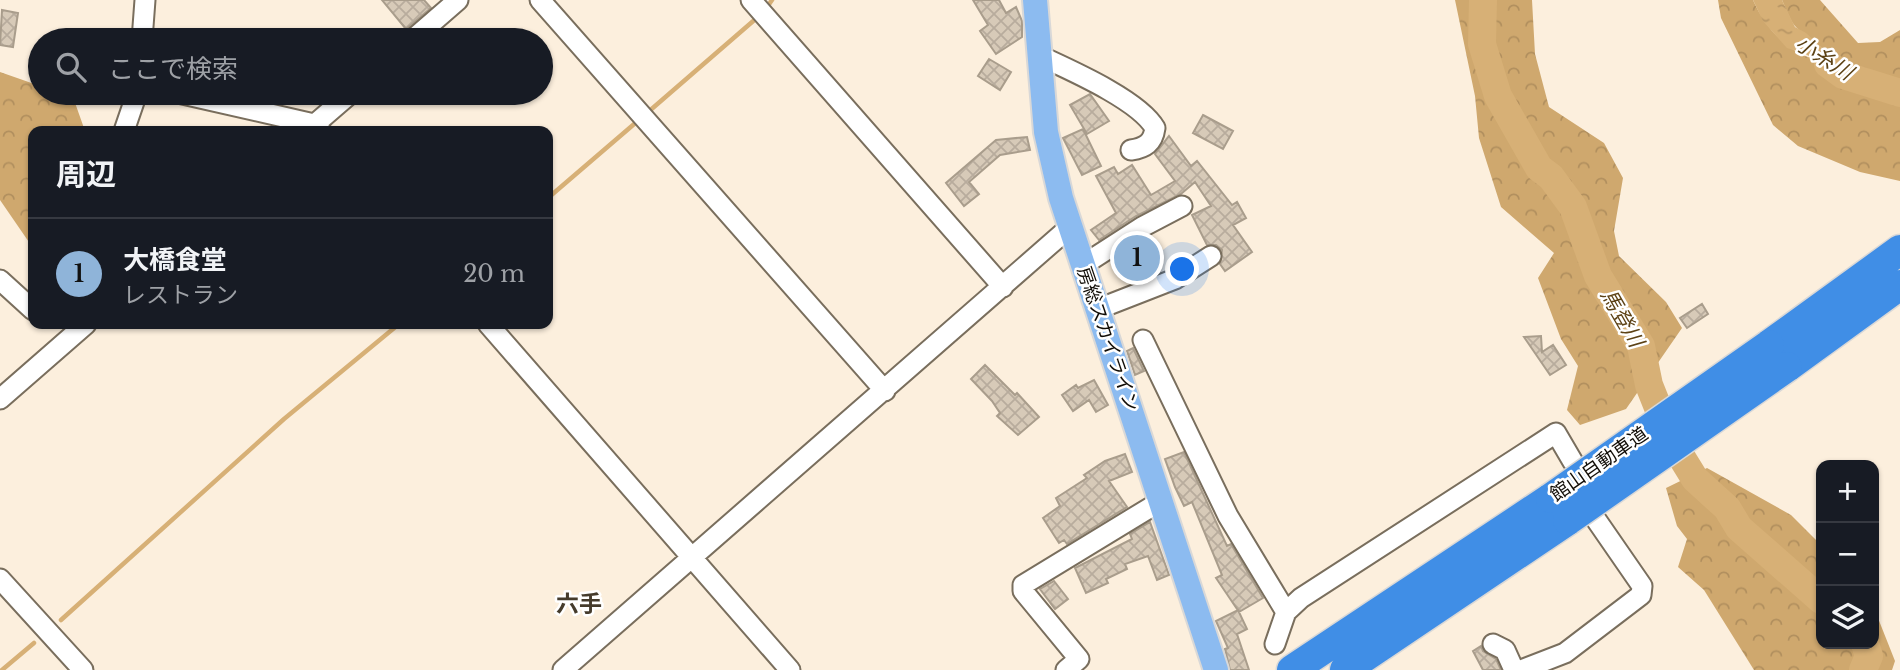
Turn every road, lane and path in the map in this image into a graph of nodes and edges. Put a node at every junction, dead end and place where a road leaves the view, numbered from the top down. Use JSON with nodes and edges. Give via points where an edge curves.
{"nodes":[{"id":1,"x":145,"y":0,"type":"edge"},
{"id":2,"x":458,"y":0,"type":"edge"},
{"id":3,"x":540,"y":0,"type":"edge"},
{"id":4,"x":1035,"y":0,"type":"edge"},
{"id":5,"x":758,"y":8,"type":"edge"},
{"id":6,"x":143,"y":28,"type":"edge"},
{"id":7,"x":426,"y":28,"type":"edge"},
{"id":8,"x":1040,"y":56,"type":"junction"},
{"id":9,"x":133,"y":105,"type":"edge"},
{"id":10,"x":223,"y":105,"type":"edge"},
{"id":11,"x":339,"y":105,"type":"edge"},
{"id":12,"x":126,"y":126,"type":"edge"},
{"id":13,"x":303,"y":126,"type":"edge"},
{"id":14,"x":317,"y":126,"type":"edge"},
{"id":15,"x":1131,"y":150,"type":"dead end"},
{"id":16,"x":1182,"y":206,"type":"dead end"},
{"id":17,"x":1070,"y":227,"type":"junction"},
{"id":18,"x":1900,"y":250,"type":"edge"},
{"id":19,"x":1211,"y":256,"type":"dead end"},
{"id":20,"x":1083,"y":265,"type":"junction"},
{"id":21,"x":0,"y":280,"type":"edge"},
{"id":22,"x":1900,"y":285,"type":"edge"},
{"id":23,"x":1003,"y":287,"type":"junction"},
{"id":24,"x":28,"y":305,"type":"edge"},
{"id":25,"x":1098,"y":309,"type":"junction"},
{"id":26,"x":69,"y":329,"type":"edge"},
{"id":27,"x":492,"y":329,"type":"edge"},
{"id":28,"x":1143,"y":340,"type":"dead end"},
{"id":29,"x":1778,"y":356,"type":"junction"},
{"id":30,"x":885,"y":391,"type":"junction"},
{"id":31,"x":0,"y":399,"type":"edge"},
{"id":32,"x":1573,"y":462,"type":"dead end"},
{"id":33,"x":1161,"y":501,"type":"junction"},
{"id":34,"x":1572,"y":512,"type":"junction"},
{"id":35,"x":693,"y":558,"type":"junction"},
{"id":36,"x":0,"y":579,"type":"edge"},
{"id":37,"x":1286,"y":612,"type":"junction"},
{"id":38,"x":1275,"y":644,"type":"dead end"},
{"id":39,"x":1493,"y":644,"type":"dead end"},
{"id":40,"x":83,"y":670,"type":"edge"},
{"id":41,"x":563,"y":670,"type":"edge"},
{"id":42,"x":790,"y":670,"type":"edge"},
{"id":43,"x":1066,"y":670,"type":"edge"},
{"id":44,"x":1216,"y":670,"type":"edge"},
{"id":45,"x":1292,"y":670,"type":"edge"},
{"id":46,"x":1345,"y":670,"type":"edge"},
{"id":47,"x":1514,"y":670,"type":"edge"},
{"id":48,"x":1521,"y":670,"type":"edge"}],
"edges":[{"from":1,"to":6,"type":"street"},
{"from":2,"to":7,"type":"street"},
{"from":3,"to":30,"type":"street"},
{"from":4,"to":8,"type":"main road","name":"房総スカイライン"},
{"from":5,"to":23,"type":"street"},
{"from":8,"to":15,"type":"street","via":[[1119,97],[1152,122],[1152,140]]},
{"from":8,"to":17,"type":"main road","name":"房総スカイライン","via":[[1046,132]]},
{"from":9,"to":12,"type":"street"},
{"from":10,"to":13,"type":"street"},
{"from":11,"to":14,"type":"street"},
{"from":16,"to":20,"type":"street"},
{"from":17,"to":20,"type":"main road","name":"房総スカイライン"},
{"from":17,"to":23,"type":"street"},
{"from":18,"to":29,"type":"highway","name":"館山自動車道"},
{"from":19,"to":25,"type":"street","via":[[1175,279]]},
{"from":20,"to":25,"type":"main road","name":"房総スカイライン"},
{"from":21,"to":24,"type":"street"},
{"from":22,"to":29,"type":"highway","name":"館山自動車道"},
{"from":23,"to":30,"type":"street"},
{"from":25,"to":33,"type":"main road","name":"房総スカイライン"},
{"from":26,"to":31,"type":"street"},
{"from":27,"to":35,"type":"street"},
{"from":28,"to":37,"type":"street","via":[[1228,516]]},
{"from":29,"to":34,"type":"highway","name":"館山自動車道","bridge":true},
{"from":30,"to":35,"type":"street"},
{"from":32,"to":37,"type":"street","via":[[1556,433]]},
{"from":33,"to":43,"type":"street","via":[[1023,584],[1023,591],[1079,659]]},
{"from":33,"to":44,"type":"main road","name":"房総スカイライン"},
{"from":34,"to":45,"type":"highway","name":"館山自動車道"},
{"from":34,"to":46,"type":"highway","name":"館山自動車道"},
{"from":34,"to":48,"type":"street","via":[[1643,586],[1641,595],[1565,653]]},
{"from":35,"to":41,"type":"street"},
{"from":35,"to":42,"type":"street"},
{"from":36,"to":40,"type":"street"},
{"from":37,"to":38,"type":"street"},
{"from":39,"to":47,"type":"street","via":[[1506,650]]}]}
